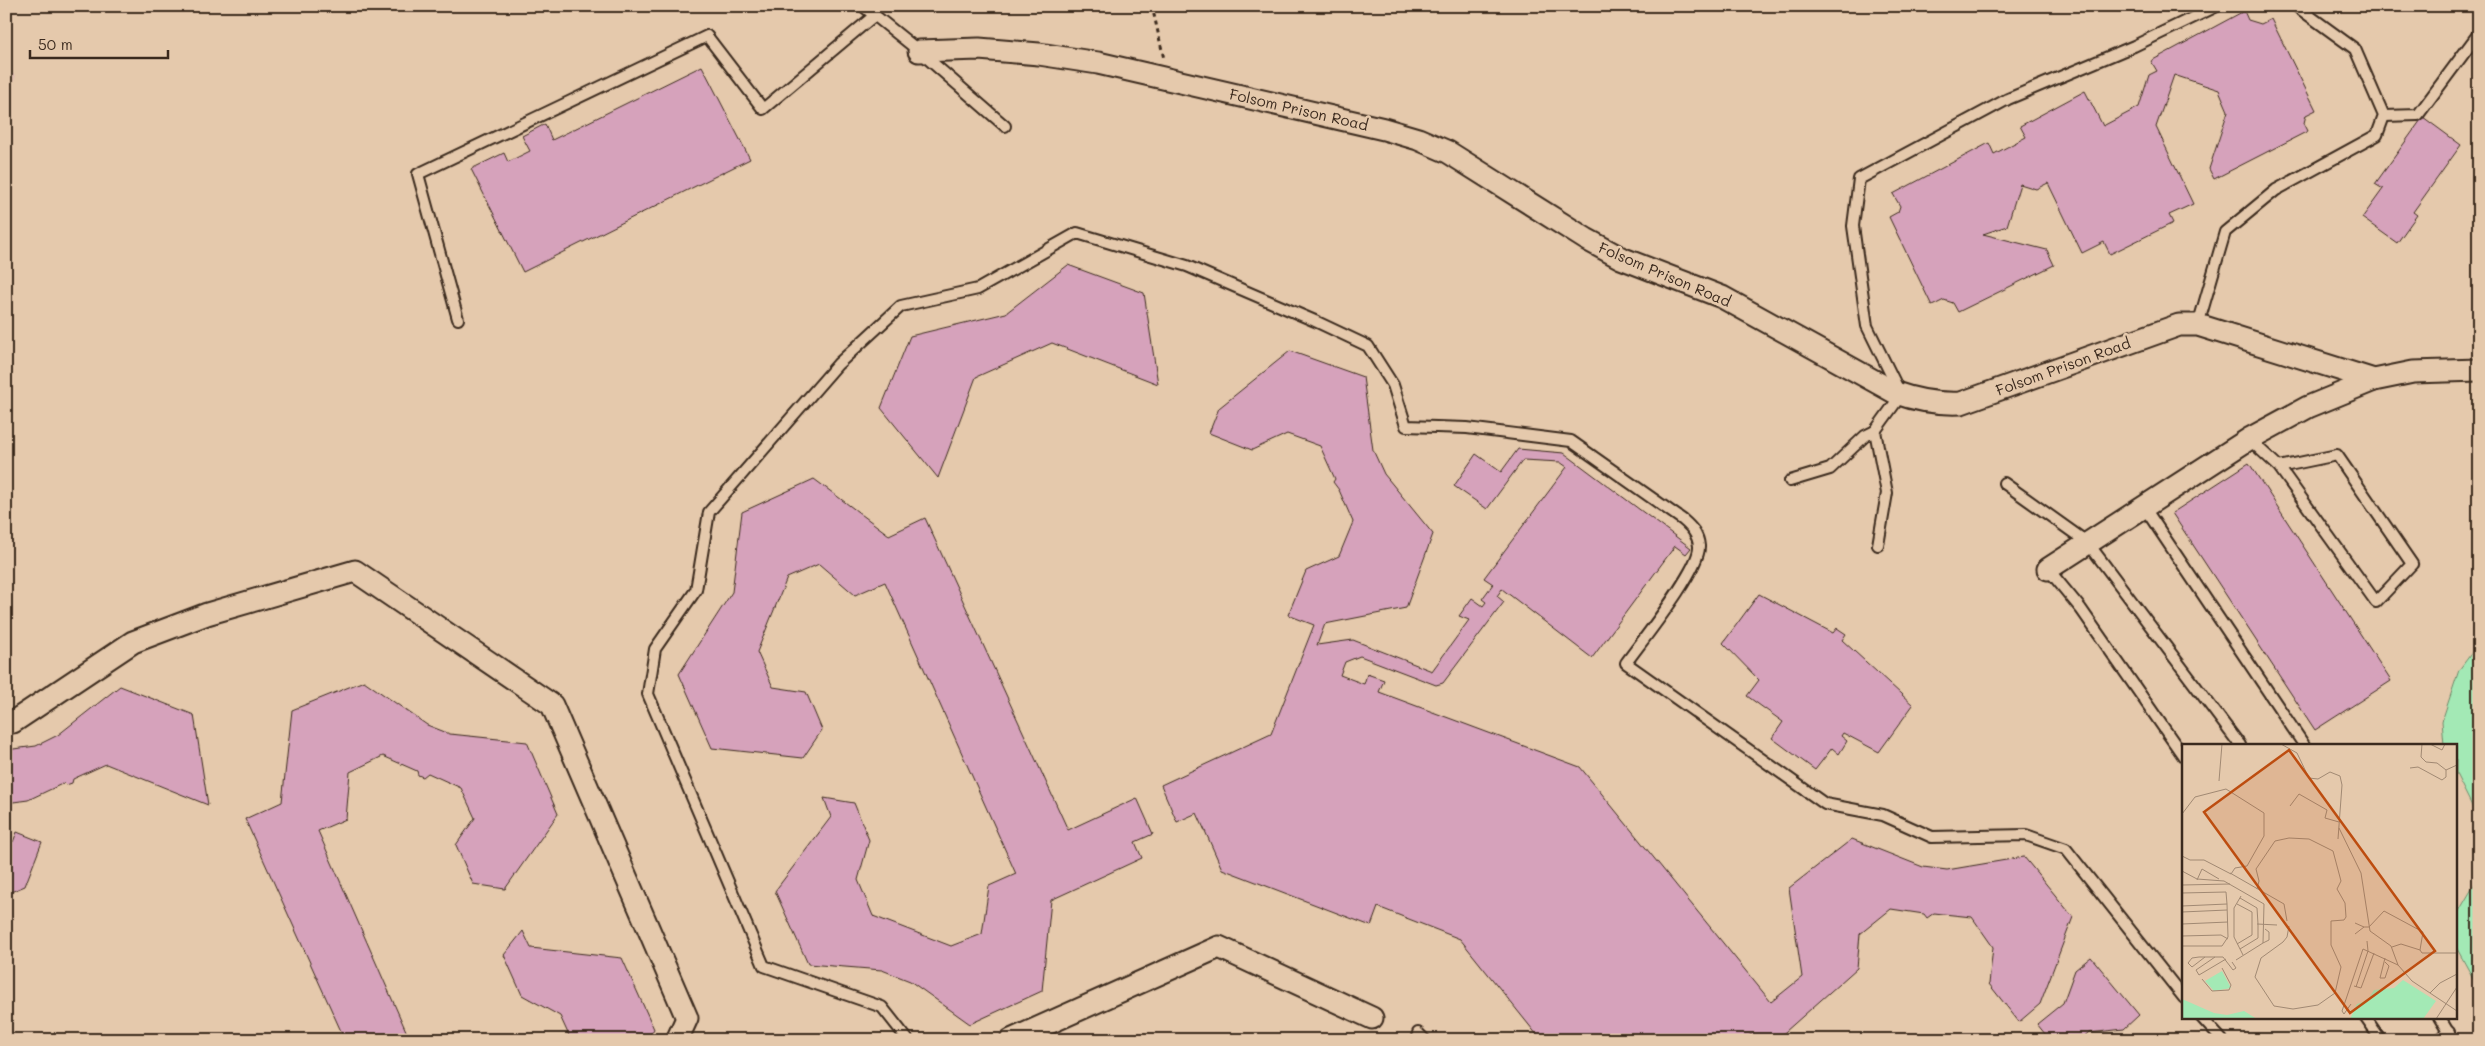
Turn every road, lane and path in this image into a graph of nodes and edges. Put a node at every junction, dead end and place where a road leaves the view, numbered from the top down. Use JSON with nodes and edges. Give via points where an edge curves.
{"nodes":[{"id":1,"x":863,"y":6,"type":"edge"},
{"id":2,"x":1152,"y":6,"type":"edge"},
{"id":3,"x":2217,"y":6,"type":"edge"},
{"id":4,"x":2296,"y":6,"type":"edge"},
{"id":5,"x":874,"y":15,"type":"junction"},
{"id":6,"x":2479,"y":33,"type":"edge"},
{"id":7,"x":919,"y":51,"type":"junction"},
{"id":8,"x":1168,"y":79,"type":"junction"},
{"id":9,"x":2384,"y":116,"type":"junction"},
{"id":10,"x":1005,"y":126,"type":"dead end"},
{"id":11,"x":458,"y":319,"type":"dead end"},
{"id":12,"x":2198,"y":325,"type":"junction"},
{"id":13,"x":2479,"y":370,"type":"edge"},
{"id":14,"x":2374,"y":380,"type":"junction"},
{"id":15,"x":1902,"y":395,"type":"junction"},
{"id":16,"x":1875,"y":431,"type":"junction"},
{"id":17,"x":2249,"y":439,"type":"junction"},
{"id":18,"x":2279,"y":467,"type":"junction"},
{"id":19,"x":1790,"y":481,"type":"dead end"},
{"id":20,"x":2004,"y":483,"type":"dead end"},
{"id":21,"x":2144,"y":507,"type":"junction"},
{"id":22,"x":2088,"y":543,"type":"junction"},
{"id":23,"x":1878,"y":545,"type":"dead end"},
{"id":24,"x":2048,"y":569,"type":"joint"},
{"id":25,"x":6,"y":724,"type":"edge"},
{"id":26,"x":2239,"y":744,"type":"edge"},
{"id":27,"x":2303,"y":744,"type":"edge"},
{"id":28,"x":2182,"y":754,"type":"edge"},
{"id":29,"x":2182,"y":995,"type":"edge"},
{"id":30,"x":1372,"y":1018,"type":"dead end"},
{"id":31,"x":2203,"y":1018,"type":"edge"},
{"id":32,"x":2367,"y":1018,"type":"edge"},
{"id":33,"x":2440,"y":1018,"type":"edge"},
{"id":34,"x":2451,"y":1036,"type":"edge"},
{"id":35,"x":676,"y":1040,"type":"edge"},
{"id":36,"x":908,"y":1040,"type":"edge"},
{"id":37,"x":1011,"y":1040,"type":"edge"},
{"id":38,"x":2222,"y":1040,"type":"edge"},
{"id":39,"x":2381,"y":1040,"type":"edge"},
{"id":40,"x":2437,"y":1040,"type":"edge"}],
"edges":[{"from":1,"to":5,"type":"lane"},
{"from":2,"to":8,"type":"path"},
{"from":3,"to":15,"type":"lane","via":[[2134,46],[2008,99],[1859,179],[1853,226],[1867,326]]},
{"from":4,"to":9,"type":"lane","via":[[2355,49]]},
{"from":5,"to":7,"type":"lane"},
{"from":5,"to":11,"type":"lane","via":[[764,109],[707,36],[418,174]]},
{"from":6,"to":9,"type":"lane","via":[[2418,116]]},
{"from":7,"to":8,"type":"street","name":"Folsom Prison Road","via":[[1039,54]]},
{"from":7,"to":10,"type":"lane"},
{"from":8,"to":15,"type":"street","name":"Folsom Prison Road","via":[[1418,139],[1465,162],[1621,258],[1722,297]]},
{"from":9,"to":12,"type":"lane","via":[[2377,135],[2276,190],[2225,232]]},
{"from":12,"to":14,"type":"street","name":"Folsom Prison Road"},
{"from":12,"to":15,"type":"street","name":"Folsom Prison Road","via":[[2179,325],[2159,331],[1962,403],[1920,402]]},
{"from":13,"to":14,"type":"street","name":"Folsom Prison Road","via":[[2412,372]]},
{"from":14,"to":17,"type":"street","name":"Folsom Prison Road","via":[[2308,406]]},
{"from":15,"to":16,"type":"lane"},
{"from":16,"to":19,"type":"lane","via":[[1864,436],[1830,469]]},
{"from":16,"to":23,"type":"lane","via":[[1886,493]]},
{"from":17,"to":18,"type":"lane"},
{"from":17,"to":21,"type":"street","name":"Folsom Prison Road"},
{"from":18,"to":18,"type":"lane","via":[[2330,538],[2376,602],[2412,564],[2337,455]]},
{"from":20,"to":22,"type":"lane"},
{"from":21,"to":22,"type":"street","name":"Folsom Prison Road"},
{"from":21,"to":27,"type":"lane"},
{"from":22,"to":24,"type":"street","name":"Folsom Prison Road"},
{"from":22,"to":26,"type":"lane"},
{"from":24,"to":28,"type":"lane"},
{"from":25,"to":35,"type":"street","via":[[60,693],[133,642],[207,614],[355,571],[552,705],[687,1018]]},
{"from":29,"to":36,"type":"lane","via":[[2066,849],[2026,835],[1932,837],[1882,815],[1825,804],[1626,664],[1693,568],[1699,546],[1684,520],[1583,446],[1561,438],[1466,428],[1406,426],[1393,385],[1368,346],[1187,266],[1077,234],[978,289],[900,306],[838,364],[708,512],[696,590],[655,649],[648,694],[764,966],[882,1007]]},
{"from":30,"to":37,"type":"street","via":[[1219,947]]},
{"from":31,"to":38,"type":"lane"},
{"from":32,"to":39,"type":"lane"},
{"from":33,"to":34,"type":"lane"},
{"from":34,"to":40,"type":"lane"}]}
